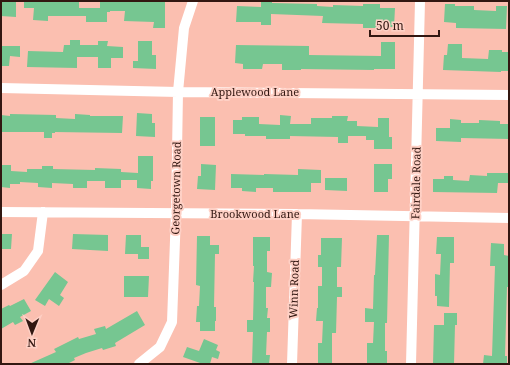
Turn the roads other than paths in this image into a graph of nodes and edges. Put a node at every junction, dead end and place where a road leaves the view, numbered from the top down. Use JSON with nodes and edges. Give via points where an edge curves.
{"nodes":[{"id":1,"x":193,"y":1,"type":"edge"},
{"id":2,"x":420,"y":1,"type":"edge"},
{"id":3,"x":1,"y":88,"type":"edge"},
{"id":4,"x":178,"y":92,"type":"junction"},
{"id":5,"x":418,"y":94,"type":"junction"},
{"id":6,"x":509,"y":95,"type":"edge"},
{"id":7,"x":1,"y":212,"type":"edge"},
{"id":8,"x":43,"y":212,"type":"junction"},
{"id":9,"x":176,"y":213,"type":"junction"},
{"id":10,"x":297,"y":214,"type":"junction"},
{"id":11,"x":415,"y":216,"type":"junction"},
{"id":12,"x":509,"y":218,"type":"edge"},
{"id":13,"x":1,"y":284,"type":"edge"},
{"id":14,"x":139,"y":364,"type":"edge"},
{"id":15,"x":292,"y":364,"type":"edge"},
{"id":16,"x":411,"y":364,"type":"edge"}],
"edges":[{"from":1,"to":4,"type":"street","name":"Georgetown Road","via":[[184,28]]},
{"from":2,"to":5,"type":"street","name":"Fairdale Road"},
{"from":3,"to":4,"type":"street","name":"Applewood Lane"},
{"from":4,"to":5,"type":"street","name":"Applewood Lane"},
{"from":4,"to":9,"type":"street","name":"Georgetown Road"},
{"from":5,"to":6,"type":"street","name":"Applewood Lane"},
{"from":5,"to":11,"type":"street","name":"Fairdale Road"},
{"from":7,"to":8,"type":"street","name":"Brookwood Lane"},
{"from":8,"to":9,"type":"street","name":"Brookwood Lane"},
{"from":8,"to":13,"type":"street","via":[[38,251],[24,271]]},
{"from":9,"to":10,"type":"street","name":"Brookwood Lane"},
{"from":9,"to":14,"type":"street","name":"Georgetown Road","via":[[172,322],[160,347]]},
{"from":10,"to":11,"type":"street","name":"Brookwood Lane"},
{"from":10,"to":15,"type":"street","name":"Winn Road"},
{"from":11,"to":12,"type":"street","name":"Brookwood Lane"},
{"from":11,"to":16,"type":"street","name":"Fairdale Road"}]}
